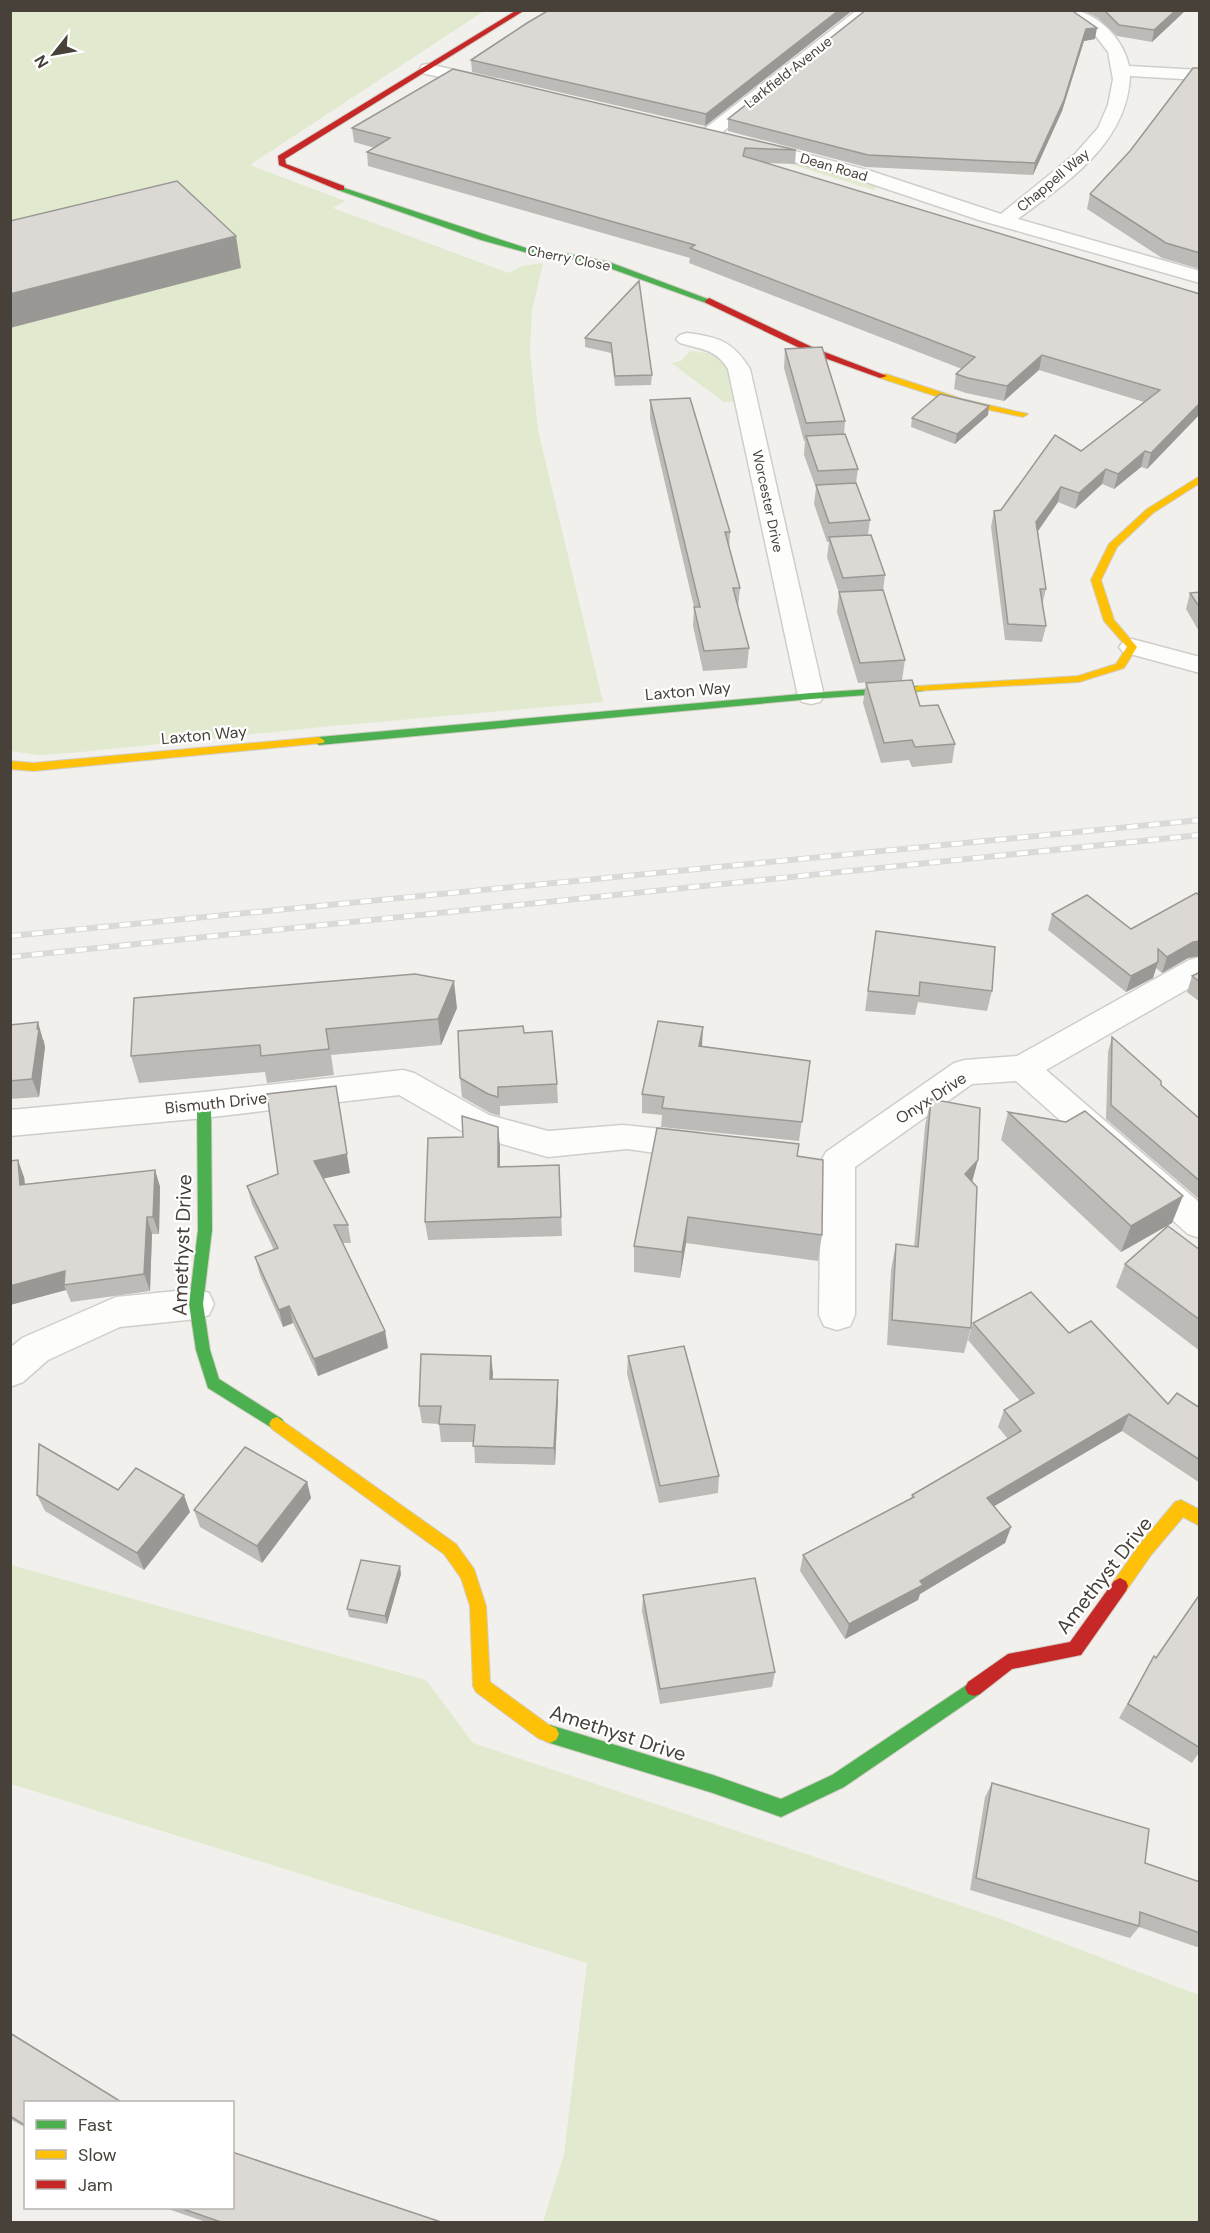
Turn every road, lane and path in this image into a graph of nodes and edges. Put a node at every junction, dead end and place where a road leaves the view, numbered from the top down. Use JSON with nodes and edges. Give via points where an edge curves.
{"nodes":[{"id":1,"x":522,"y":10,"type":"edge"},
{"id":2,"x":868,"y":10,"type":"edge"},
{"id":3,"x":1063,"y":10,"type":"edge"},
{"id":4,"x":428,"y":69,"type":"junction"},
{"id":5,"x":1123,"y":71,"type":"junction"},
{"id":6,"x":1199,"y":75,"type":"edge"},
{"id":7,"x":509,"y":87,"type":"edge"},
{"id":8,"x":687,"y":129,"type":"edge"},
{"id":9,"x":709,"y":134,"type":"junction"},
{"id":10,"x":1004,"y":221,"type":"junction"},
{"id":11,"x":1200,"y":277,"type":"edge"},
{"id":12,"x":687,"y":339,"type":"dead end"},
{"id":13,"x":1023,"y":414,"type":"dead end"},
{"id":14,"x":1200,"y":479,"type":"edge"},
{"id":15,"x":1132,"y":647,"type":"junction"},
{"id":16,"x":1200,"y":664,"type":"edge"},
{"id":17,"x":810,"y":696,"type":"junction"},
{"id":18,"x":10,"y":765,"type":"edge"},
{"id":19,"x":1200,"y":968,"type":"edge"},
{"id":20,"x":1023,"y":1068,"type":"junction"},
{"id":21,"x":204,"y":1105,"type":"junction"},
{"id":22,"x":10,"y":1123,"type":"edge"},
{"id":23,"x":725,"y":1149,"type":"edge"},
{"id":24,"x":804,"y":1158,"type":"edge"},
{"id":25,"x":838,"y":1161,"type":"junction"},
{"id":26,"x":1200,"y":1224,"type":"edge"},
{"id":27,"x":196,"y":1304,"type":"junction"},
{"id":28,"x":837,"y":1315,"type":"dead end"},
{"id":29,"x":10,"y":1371,"type":"edge"},
{"id":30,"x":1200,"y":1519,"type":"edge"}],
"edges":[{"from":1,"to":4,"type":"street"},
{"from":2,"to":9,"type":"street","name":"Larkfield Avenue"},
{"from":3,"to":5,"type":"street","via":[[1092,24],[1106,36],[1118,52]]},
{"from":4,"to":7,"type":"street"},
{"from":4,"to":13,"type":"street","name":"Cherry Close","via":[[280,158],[283,165],[484,238],[528,251],[606,264],[655,280],[842,361],[960,401]]},
{"from":5,"to":6,"type":"street"},
{"from":5,"to":10,"type":"street","name":"Chappell Way","via":[[1117,104],[1106,131],[1086,154]]},
{"from":8,"to":9,"type":"street","name":"Dean Road"},
{"from":9,"to":10,"type":"street","name":"Dean Road","via":[[864,175]]},
{"from":10,"to":11,"type":"street","name":"Dean Road"},
{"from":12,"to":17,"type":"street","name":"Worcester Drive","via":[[711,342],[731,354],[740,369]]},
{"from":14,"to":15,"type":"street","via":[[1150,511],[1113,546],[1096,580],[1109,621]]},
{"from":15,"to":16,"type":"street"},
{"from":15,"to":17,"type":"street","name":"Laxton Way","via":[[1120,666],[1079,679]]},
{"from":17,"to":18,"type":"street","name":"Laxton Way","via":[[73,764]]},
{"from":19,"to":20,"type":"street","name":"Onyx Drive"},
{"from":20,"to":25,"type":"street","name":"Onyx Drive","via":[[965,1072]]},
{"from":20,"to":26,"type":"street"},
{"from":21,"to":22,"type":"street","name":"Bismuth Drive"},
{"from":21,"to":23,"type":"street","name":"Bismuth Drive","via":[[403,1082],[479,1125],[548,1143],[629,1138]]},
{"from":21,"to":27,"type":"street","name":"Amethyst Drive","via":[[205,1230]]},
{"from":24,"to":25,"type":"street"},
{"from":25,"to":28,"type":"street"},
{"from":27,"to":29,"type":"street","via":[[116,1312],[35,1349]]},
{"from":27,"to":30,"type":"street","name":"Amethyst Drive","via":[[202,1350],[213,1383],[450,1549],[468,1574],[477,1606],[482,1686],[544,1732],[781,1808],[838,1781],[1008,1662],[1076,1649],[1145,1550],[1181,1507]]}]}
